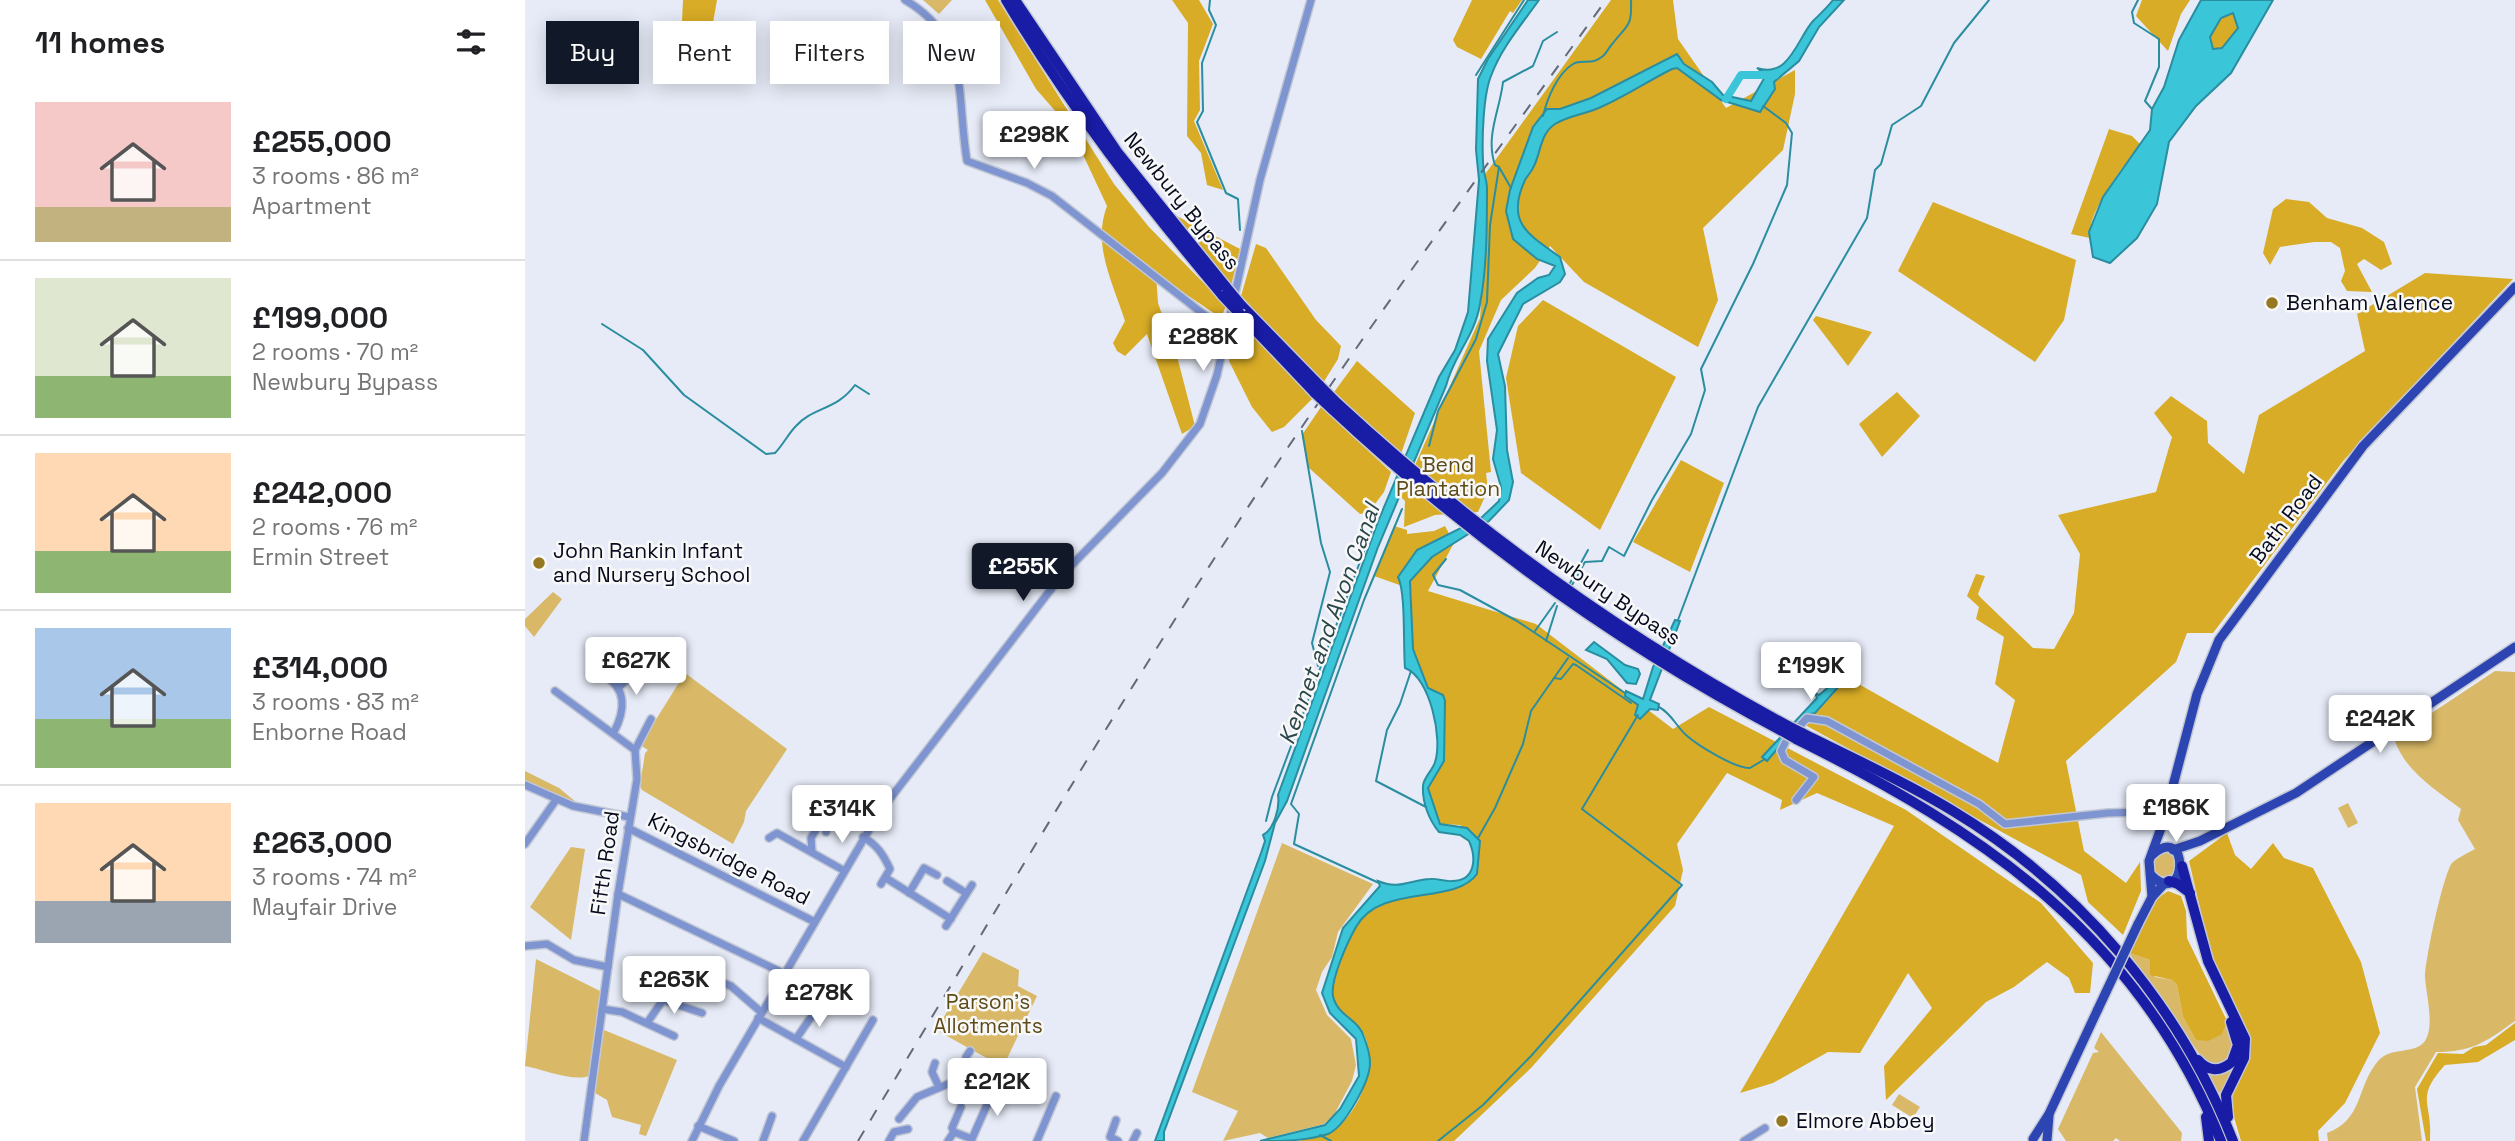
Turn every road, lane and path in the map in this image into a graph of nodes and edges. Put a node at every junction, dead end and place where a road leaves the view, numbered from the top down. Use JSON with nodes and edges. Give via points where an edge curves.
{"nodes":[{"id":1,"x":905,"y":0,"type":"edge"},
{"id":2,"x":1006,"y":0,"type":"edge"},
{"id":3,"x":1015,"y":0,"type":"edge"},
{"id":4,"x":1311,"y":0,"type":"edge"},
{"id":5,"x":2515,"y":287,"type":"edge"},
{"id":6,"x":1225,"y":292,"type":"junction"},
{"id":7,"x":1227,"y":327,"type":"junction"},
{"id":8,"x":2515,"y":647,"type":"edge"},
{"id":9,"x":646,"y":673,"type":"dead end"},
{"id":10,"x":605,"y":676,"type":"dead end"},
{"id":11,"x":618,"y":688,"type":"junction"},
{"id":12,"x":555,"y":691,"type":"dead end"},
{"id":13,"x":651,"y":719,"type":"dead end"},
{"id":14,"x":614,"y":732,"type":"junction"},
{"id":15,"x":1790,"y":735,"type":"junction"},
{"id":16,"x":635,"y":750,"type":"junction"},
{"id":17,"x":525,"y":785,"type":"edge"},
{"id":18,"x":556,"y":800,"type":"junction"},
{"id":19,"x":1796,"y":800,"type":"dead end"},
{"id":20,"x":629,"y":817,"type":"junction"},
{"id":21,"x":2164,"y":818,"type":"junction"},
{"id":22,"x":628,"y":828,"type":"junction"},
{"id":23,"x":826,"y":832,"type":"dead end"},
{"id":24,"x":863,"y":837,"type":"junction"},
{"id":25,"x":769,"y":838,"type":"dead end"},
{"id":26,"x":2200,"y":841,"type":"junction"},
{"id":27,"x":525,"y":844,"type":"edge"},
{"id":28,"x":2172,"y":850,"type":"junction"},
{"id":29,"x":812,"y":852,"type":"junction"},
{"id":30,"x":2151,"y":856,"type":"junction"},
{"id":31,"x":2182,"y":865,"type":"junction"},
{"id":32,"x":843,"y":870,"type":"junction"},
{"id":33,"x":2150,"y":873,"type":"junction"},
{"id":34,"x":937,"y":875,"type":"dead end"},
{"id":35,"x":947,"y":881,"type":"dead end"},
{"id":36,"x":2167,"y":882,"type":"junction"},
{"id":37,"x":972,"y":885,"type":"dead end"},
{"id":38,"x":909,"y":893,"type":"junction"},
{"id":39,"x":966,"y":893,"type":"junction"},
{"id":40,"x":618,"y":894,"type":"junction"},
{"id":41,"x":2190,"y":894,"type":"junction"},
{"id":42,"x":2152,"y":897,"type":"junction"},
{"id":43,"x":813,"y":921,"type":"junction"},
{"id":44,"x":529,"y":943,"type":"edge"},
{"id":45,"x":608,"y":967,"type":"junction"},
{"id":46,"x":693,"y":971,"type":"dead end"},
{"id":47,"x":783,"y":973,"type":"junction"},
{"id":48,"x":2223,"y":997,"type":"junction"},
{"id":49,"x":820,"y":1004,"type":"dead end"},
{"id":50,"x":603,"y":1009,"type":"junction"},
{"id":51,"x":702,"y":1013,"type":"dead end"},
{"id":52,"x":760,"y":1015,"type":"junction"},
{"id":53,"x":873,"y":1020,"type":"dead end"},
{"id":54,"x":647,"y":1023,"type":"junction"},
{"id":55,"x":674,"y":1036,"type":"dead end"},
{"id":56,"x":796,"y":1039,"type":"junction"},
{"id":57,"x":2183,"y":1040,"type":"junction"},
{"id":58,"x":965,"y":1054,"type":"dead end"},
{"id":59,"x":935,"y":1063,"type":"dead end"},
{"id":60,"x":846,"y":1066,"type":"junction"},
{"id":61,"x":1002,"y":1071,"type":"dead end"},
{"id":62,"x":2190,"y":1075,"type":"junction"},
{"id":63,"x":967,"y":1076,"type":"junction"},
{"id":64,"x":996,"y":1084,"type":"junction"},
{"id":65,"x":1009,"y":1086,"type":"dead end"},
{"id":66,"x":939,"y":1087,"type":"junction"},
{"id":67,"x":1056,"y":1096,"type":"dead end"},
{"id":68,"x":961,"y":1107,"type":"dead end"},
{"id":69,"x":2049,"y":1114,"type":"junction"},
{"id":70,"x":772,"y":1116,"type":"dead end"},
{"id":71,"x":899,"y":1119,"type":"dead end"},
{"id":72,"x":1116,"y":1120,"type":"dead end"},
{"id":73,"x":698,"y":1126,"type":"junction"},
{"id":74,"x":1765,"y":1128,"type":"dead end"},
{"id":75,"x":908,"y":1129,"type":"dead end"},
{"id":76,"x":952,"y":1129,"type":"junction"},
{"id":77,"x":1137,"y":1133,"type":"dead end"},
{"id":78,"x":729,"y":1140,"type":"edge"},
{"id":79,"x":971,"y":1140,"type":"edge"},
{"id":80,"x":2032,"y":1140,"type":"edge"},
{"id":81,"x":585,"y":1141,"type":"edge"},
{"id":82,"x":692,"y":1141,"type":"edge"},
{"id":83,"x":763,"y":1141,"type":"edge"},
{"id":84,"x":803,"y":1141,"type":"edge"},
{"id":85,"x":889,"y":1141,"type":"edge"},
{"id":86,"x":948,"y":1141,"type":"edge"},
{"id":87,"x":1037,"y":1141,"type":"edge"},
{"id":88,"x":1118,"y":1141,"type":"edge"},
{"id":89,"x":1133,"y":1141,"type":"edge"},
{"id":90,"x":1744,"y":1141,"type":"edge"},
{"id":91,"x":2047,"y":1141,"type":"edge"},
{"id":92,"x":2209,"y":1141,"type":"edge"},
{"id":93,"x":2221,"y":1141,"type":"edge"},
{"id":94,"x":2234,"y":1141,"type":"edge"}],
"edges":[{"from":1,"to":7,"type":"street","via":[[939,28],[955,60],[967,161],[1052,196],[1215,323]]},
{"from":2,"to":6,"type":"highway","name":"Newbury Bypass","via":[[1095,136]]},
{"from":3,"to":6,"type":"highway","name":"Newbury Bypass","via":[[1118,153]]},
{"from":4,"to":7,"type":"street","via":[[1259,180]]},
{"from":5,"to":21,"type":"main road","name":"Bath Road","via":[[2363,446],[2238,611],[2219,640],[2197,694]]},
{"from":6,"to":15,"type":"highway","name":"Newbury Bypass","bridge":true,"via":[[1334,406],[1460,516],[1667,662]]},
{"from":7,"to":24,"type":"street","via":[[1217,375],[1192,439],[1062,575]]},
{"from":8,"to":26,"type":"main road","via":[[2296,793]]},
{"from":9,"to":11,"type":"street","via":[[637,665]]},
{"from":10,"to":11,"type":"street"},
{"from":11,"to":14,"type":"street","via":[[623,708]]},
{"from":12,"to":14,"type":"street"},
{"from":13,"to":16,"type":"street","name":"Fifth Road"},
{"from":14,"to":16,"type":"street"},
{"from":15,"to":19,"type":"street","via":[[1781,751],[1786,760],[1814,777]]},
{"from":15,"to":21,"type":"street","via":[[1807,718],[1827,722],[1979,804],[2005,824],[2117,812]]},
{"from":15,"to":57,"type":"highway","name":"Newbury Bypass","via":[[1930,798],[2015,853],[2110,941]]},
{"from":15,"to":62,"type":"highway","name":"Newbury Bypass","via":[[1940,816],[2037,886],[2119,970]]},
{"from":16,"to":20,"type":"street","name":"Fifth Road","via":[[637,779]]},
{"from":17,"to":18,"type":"street"},
{"from":18,"to":20,"type":"street"},
{"from":18,"to":27,"type":"street"},
{"from":20,"to":22,"type":"street","name":"Fifth Road"},
{"from":21,"to":28,"type":"main road","name":"Bath Road","via":[[2165,838]]},
{"from":21,"to":30,"type":"main road","name":"Bath Road"},
{"from":22,"to":40,"type":"street","name":"Fifth Road"},
{"from":22,"to":43,"type":"street","name":"Kingsbridge Road"},
{"from":23,"to":29,"type":"street","via":[[827,827],[820,823],[811,838]]},
{"from":24,"to":32,"type":"street"},
{"from":24,"to":38,"type":"street","via":[[881,852],[890,869],[883,881]]},
{"from":25,"to":29,"type":"street","via":[[778,833]]},
{"from":26,"to":28,"type":"main road"},
{"from":26,"to":31,"type":"main road","via":[[2185,855]]},
{"from":28,"to":30,"type":"main road","via":[[2159,849]]},
{"from":28,"to":31,"type":"main road"},
{"from":29,"to":32,"type":"street"},
{"from":30,"to":33,"type":"main road"},
{"from":31,"to":36,"type":"main road","via":[[2178,876]]},
{"from":31,"to":41,"type":"highway"},
{"from":32,"to":43,"type":"street"},
{"from":33,"to":36,"type":"main road"},
{"from":33,"to":42,"type":"main road"},
{"from":34,"to":38,"type":"street","via":[[926,864]]},
{"from":35,"to":39,"type":"street"},
{"from":36,"to":41,"type":"highway"},
{"from":36,"to":42,"type":"main road"},
{"from":37,"to":39,"type":"street"},
{"from":38,"to":39,"type":"street","via":[[949,922]]},
{"from":40,"to":45,"type":"street","name":"Fifth Road"},
{"from":40,"to":47,"type":"street"},
{"from":41,"to":48,"type":"highway"},
{"from":42,"to":69,"type":"main road","bridge":true},
{"from":43,"to":47,"type":"street"},
{"from":44,"to":45,"type":"street","via":[[547,944],[574,960]]},
{"from":45,"to":50,"type":"street","name":"Fifth Road"},
{"from":46,"to":52,"type":"street","via":[[731,986]]},
{"from":47,"to":52,"type":"street"},
{"from":48,"to":57,"type":"highway","via":[[2238,1041],[2232,1062],[2217,1070],[2207,1068]]},
{"from":48,"to":94,"type":"highway","via":[[2245,1043],[2225,1098]]},
{"from":49,"to":56,"type":"street"},
{"from":50,"to":54,"type":"street"},
{"from":50,"to":81,"type":"street","name":"Fifth Road"},
{"from":51,"to":54,"type":"street","via":[[663,1000]]},
{"from":52,"to":56,"type":"street"},
{"from":52,"to":73,"type":"street"},
{"from":53,"to":60,"type":"street"},
{"from":54,"to":55,"type":"street"},
{"from":56,"to":60,"type":"street"},
{"from":57,"to":94,"type":"highway","name":"Newbury Bypass"},
{"from":58,"to":63,"type":"street"},
{"from":59,"to":66,"type":"street","via":[[932,1072]]},
{"from":60,"to":84,"type":"street"},
{"from":61,"to":64,"type":"street"},
{"from":62,"to":92,"type":"highway"},
{"from":62,"to":93,"type":"highway","name":"Newbury Bypass"},
{"from":63,"to":64,"type":"street"},
{"from":63,"to":66,"type":"street"},
{"from":64,"to":65,"type":"street"},
{"from":64,"to":79,"type":"street"},
{"from":66,"to":71,"type":"street","via":[[917,1097]]},
{"from":67,"to":87,"type":"street"},
{"from":68,"to":76,"type":"street"},
{"from":69,"to":80,"type":"main road"},
{"from":69,"to":91,"type":"main road"},
{"from":70,"to":83,"type":"street"},
{"from":72,"to":88,"type":"street","via":[[1110,1137]]},
{"from":73,"to":78,"type":"street"},
{"from":73,"to":82,"type":"street"},
{"from":74,"to":90,"type":"street"},
{"from":75,"to":85,"type":"street","via":[[894,1132]]},
{"from":76,"to":79,"type":"street"},
{"from":76,"to":86,"type":"street"},
{"from":77,"to":89,"type":"street"},
{"from":80,"to":91,"type":"main road"}]}
